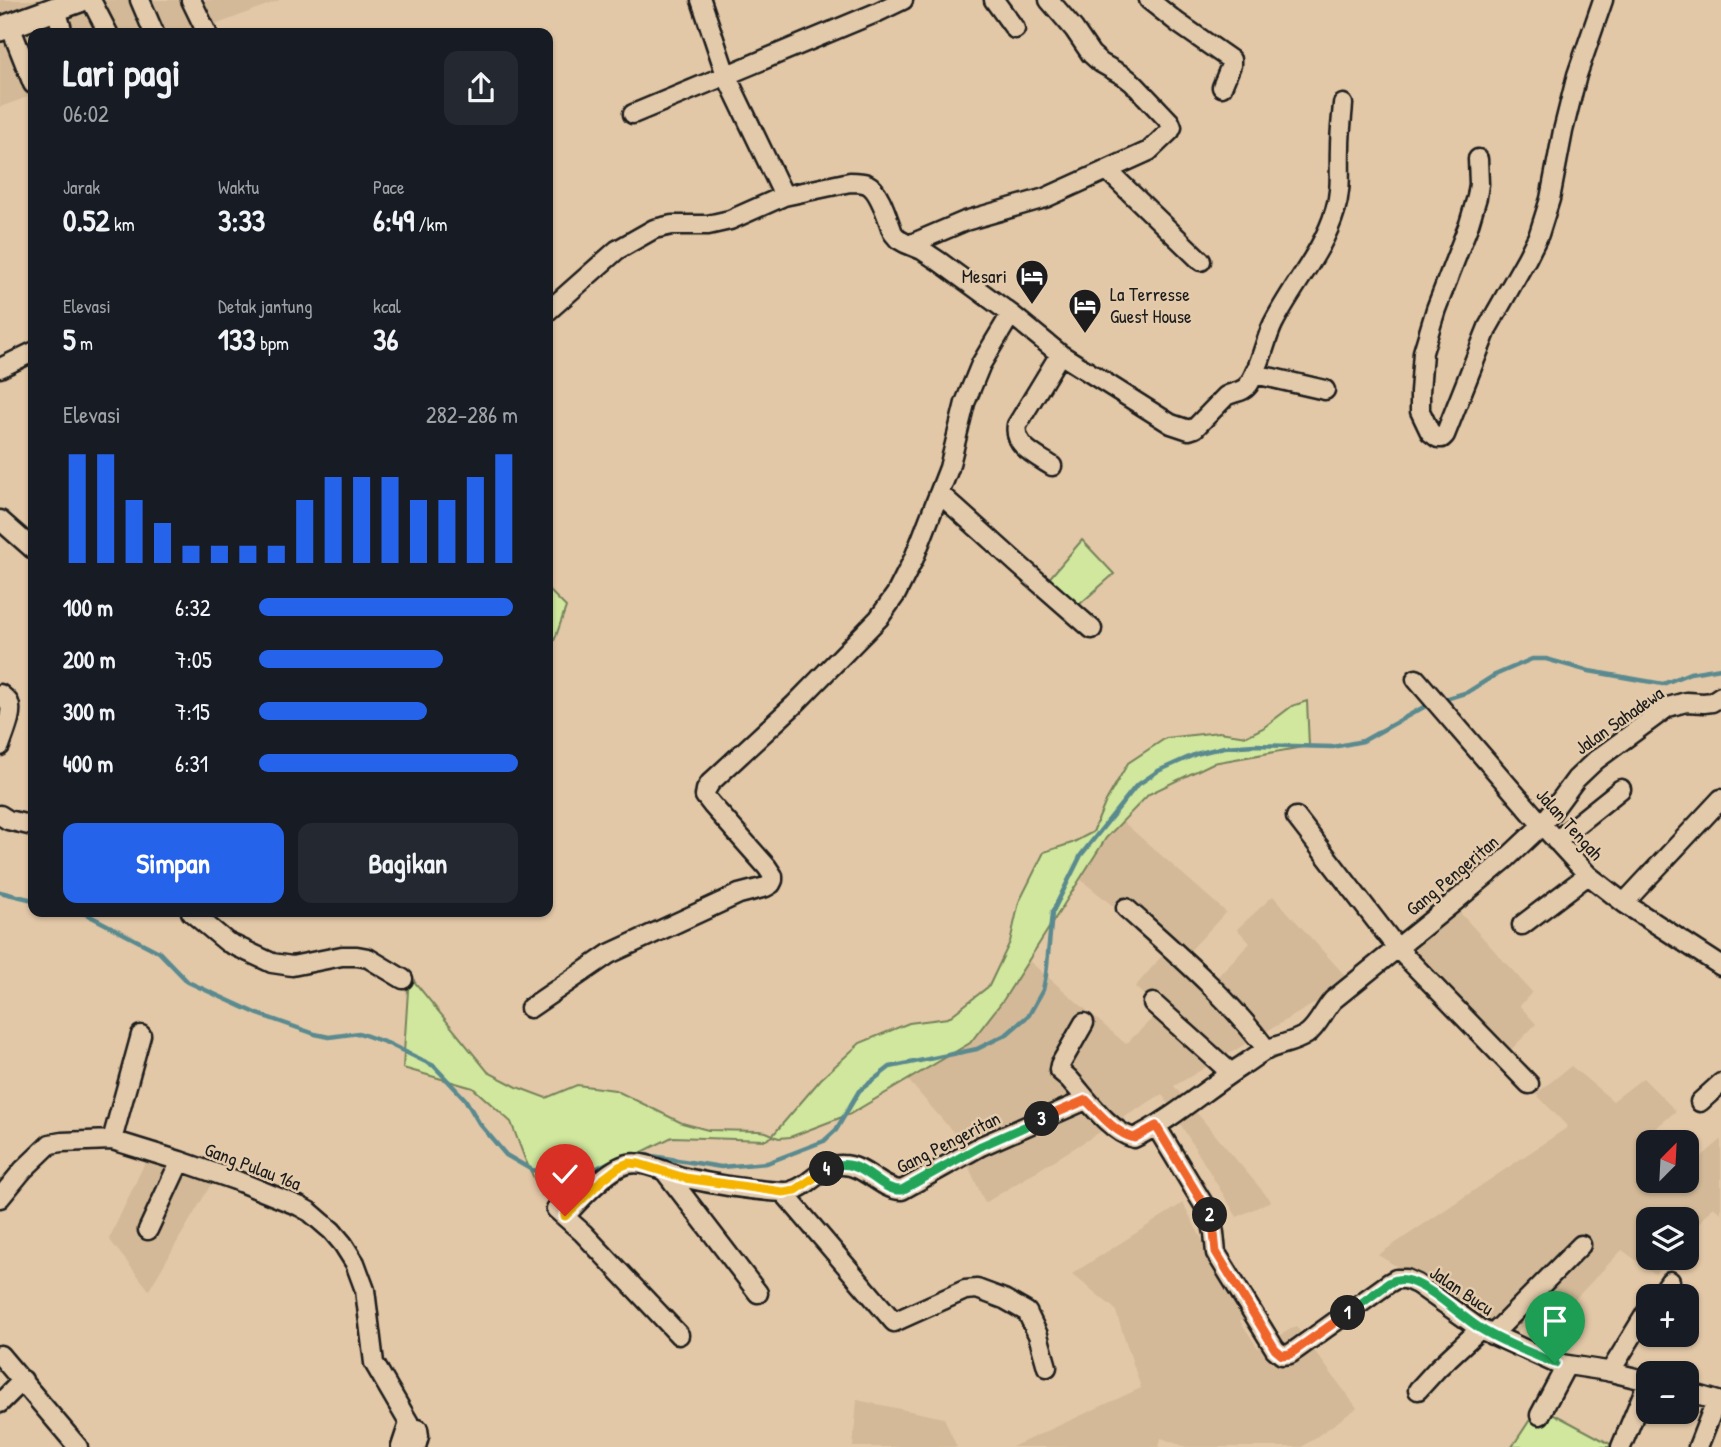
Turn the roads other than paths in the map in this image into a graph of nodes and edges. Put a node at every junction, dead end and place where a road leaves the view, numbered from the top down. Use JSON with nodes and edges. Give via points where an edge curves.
{"nodes":[{"id":1,"x":79,"y":0,"type":"edge"},
{"id":2,"x":91,"y":0,"type":"edge"},
{"id":3,"x":140,"y":0,"type":"edge"},
{"id":4,"x":191,"y":0,"type":"edge"},
{"id":5,"x":701,"y":0,"type":"edge"},
{"id":6,"x":903,"y":0,"type":"edge"},
{"id":7,"x":994,"y":0,"type":"edge"},
{"id":8,"x":1049,"y":0,"type":"edge"},
{"id":9,"x":1149,"y":0,"type":"edge"},
{"id":10,"x":1603,"y":0,"type":"edge"},
{"id":11,"x":874,"y":6,"type":"edge"},
{"id":12,"x":56,"y":9,"type":"junction"},
{"id":13,"x":5,"y":28,"type":"edge"},
{"id":14,"x":62,"y":28,"type":"edge"},
{"id":15,"x":105,"y":28,"type":"edge"},
{"id":16,"x":152,"y":28,"type":"edge"},
{"id":17,"x":205,"y":28,"type":"edge"},
{"id":18,"x":1016,"y":29,"type":"dead end"},
{"id":19,"x":28,"y":74,"type":"edge"},
{"id":20,"x":726,"y":75,"type":"junction"},
{"id":21,"x":1222,"y":87,"type":"dead end"},
{"id":22,"x":1343,"y":104,"type":"dead end"},
{"id":23,"x":633,"y":114,"type":"dead end"},
{"id":24,"x":1478,"y":159,"type":"dead end"},
{"id":25,"x":1107,"y":170,"type":"junction"},
{"id":26,"x":784,"y":196,"type":"junction"},
{"id":27,"x":911,"y":244,"type":"junction"},
{"id":28,"x":1201,"y":261,"type":"dead end"},
{"id":29,"x":553,"y":307,"type":"edge"},
{"id":30,"x":1012,"y":314,"type":"junction"},
{"id":31,"x":28,"y":354,"type":"edge"},
{"id":32,"x":1060,"y":354,"type":"junction"},
{"id":33,"x":0,"y":368,"type":"edge"},
{"id":34,"x":1255,"y":374,"type":"junction"},
{"id":35,"x":1325,"y":390,"type":"dead end"},
{"id":36,"x":1052,"y":466,"type":"dead end"},
{"id":37,"x":940,"y":494,"type":"junction"},
{"id":38,"x":0,"y":520,"type":"edge"},
{"id":39,"x":28,"y":545,"type":"edge"},
{"id":40,"x":1092,"y":629,"type":"dead end"},
{"id":41,"x":1416,"y":679,"type":"dead end"},
{"id":42,"x":0,"y":694,"type":"edge"},
{"id":43,"x":1713,"y":700,"type":"edge"},
{"id":44,"x":0,"y":746,"type":"edge"},
{"id":45,"x":1621,"y":789,"type":"dead end"},
{"id":46,"x":1721,"y":799,"type":"edge"},
{"id":47,"x":0,"y":816,"type":"edge"},
{"id":48,"x":1296,"y":817,"type":"dead end"},
{"id":49,"x":28,"y":825,"type":"edge"},
{"id":50,"x":1542,"y":825,"type":"junction"},
{"id":51,"x":1556,"y":841,"type":"junction"},
{"id":52,"x":1588,"y":875,"type":"junction"},
{"id":53,"x":1624,"y":903,"type":"junction"},
{"id":54,"x":1126,"y":908,"type":"dead end"},
{"id":55,"x":197,"y":917,"type":"edge"},
{"id":56,"x":1522,"y":925,"type":"dead end"},
{"id":57,"x":1397,"y":948,"type":"junction"},
{"id":58,"x":1721,"y":966,"type":"edge"},
{"id":59,"x":403,"y":978,"type":"dead end"},
{"id":60,"x":1153,"y":1003,"type":"dead end"},
{"id":61,"x":530,"y":1008,"type":"dead end"},
{"id":62,"x":1084,"y":1023,"type":"dead end"},
{"id":63,"x":141,"y":1035,"type":"dead end"},
{"id":64,"x":1267,"y":1050,"type":"junction"},
{"id":65,"x":1231,"y":1073,"type":"junction"},
{"id":66,"x":1721,"y":1083,"type":"edge"},
{"id":67,"x":1529,"y":1084,"type":"dead end"},
{"id":68,"x":1086,"y":1100,"type":"junction"},
{"id":69,"x":1700,"y":1102,"type":"dead end"},
{"id":70,"x":1156,"y":1126,"type":"junction"},
{"id":71,"x":112,"y":1140,"type":"junction"},
{"id":72,"x":180,"y":1160,"type":"junction"},
{"id":73,"x":666,"y":1173,"type":"junction"},
{"id":74,"x":783,"y":1192,"type":"junction"},
{"id":75,"x":0,"y":1198,"type":"edge"},
{"id":76,"x":148,"y":1230,"type":"dead end"},
{"id":77,"x":1581,"y":1245,"type":"dead end"},
{"id":78,"x":1670,"y":1281,"type":"dead end"},
{"id":79,"x":1668,"y":1284,"type":"edge"},
{"id":80,"x":758,"y":1293,"type":"dead end"},
{"id":81,"x":1636,"y":1330,"type":"edge"},
{"id":82,"x":1486,"y":1332,"type":"junction"},
{"id":83,"x":679,"y":1335,"type":"dead end"},
{"id":84,"x":0,"y":1355,"type":"edge"},
{"id":85,"x":1566,"y":1366,"type":"junction"},
{"id":86,"x":1047,"y":1367,"type":"dead end"},
{"id":87,"x":1610,"y":1372,"type":"junction"},
{"id":88,"x":1636,"y":1378,"type":"edge"},
{"id":89,"x":23,"y":1380,"type":"junction"},
{"id":90,"x":1418,"y":1390,"type":"dead end"},
{"id":91,"x":1699,"y":1395,"type":"edge"},
{"id":92,"x":1719,"y":1401,"type":"edge"},
{"id":93,"x":0,"y":1403,"type":"edge"},
{"id":94,"x":1636,"y":1410,"type":"edge"},
{"id":95,"x":1540,"y":1415,"type":"dead end"},
{"id":96,"x":78,"y":1447,"type":"edge"},
{"id":97,"x":401,"y":1447,"type":"edge"},
{"id":98,"x":1621,"y":1447,"type":"edge"},
{"id":99,"x":1698,"y":1447,"type":"edge"}],
"edges":[{"from":1,"to":12,"type":"street"},
{"from":2,"to":15,"type":"street"},
{"from":3,"to":16,"type":"street"},
{"from":4,"to":17,"type":"street"},
{"from":5,"to":20,"type":"street"},
{"from":6,"to":11,"type":"street"},
{"from":7,"to":18,"type":"street"},
{"from":8,"to":25,"type":"street","via":[[1091,54],[1133,83],[1172,127],[1149,150]]},
{"from":9,"to":21,"type":"street","via":[[1231,60]]},
{"from":10,"to":24,"type":"street","via":[[1577,75],[1539,234],[1488,327],[1445,435],[1438,438],[1420,411],[1423,352],[1472,215],[1479,184]]},
{"from":11,"to":20,"type":"street"},
{"from":12,"to":13,"type":"street"},
{"from":12,"to":14,"type":"street"},
{"from":13,"to":19,"type":"street"},
{"from":20,"to":23,"type":"street"},
{"from":20,"to":26,"type":"street"},
{"from":22,"to":34,"type":"street","via":[[1341,182],[1335,211],[1319,249],[1274,322]]},
{"from":25,"to":27,"type":"street","via":[[1045,198],[965,221]]},
{"from":25,"to":28,"type":"street"},
{"from":26,"to":27,"type":"street","via":[[850,182],[869,185],[893,233]]},
{"from":26,"to":29,"type":"street","via":[[730,220],[654,229],[617,250]]},
{"from":27,"to":30,"type":"street"},
{"from":30,"to":32,"type":"street"},
{"from":30,"to":37,"type":"street","via":[[981,364],[965,403]]},
{"from":31,"to":33,"type":"street"},
{"from":32,"to":34,"type":"street","via":[[1171,424],[1189,430],[1226,396],[1245,390]]},
{"from":32,"to":36,"type":"street","via":[[1016,432],[1025,448]]},
{"from":34,"to":35,"type":"street"},
{"from":37,"to":40,"type":"street"},
{"from":37,"to":61,"type":"street","via":[[914,558],[879,618],[705,790],[712,805],[767,867],[773,876],[771,884],[739,894],[609,954]]},
{"from":38,"to":39,"type":"street"},
{"from":41,"to":50,"type":"street","name":"Jalan Tengah"},
{"from":42,"to":44,"type":"street","via":[[10,709]]},
{"from":43,"to":50,"type":"street","name":"Jalan Sahadewa","via":[[1668,708],[1596,760]]},
{"from":45,"to":51,"type":"street"},
{"from":46,"to":53,"type":"street"},
{"from":47,"to":49,"type":"street"},
{"from":48,"to":57,"type":"street"},
{"from":50,"to":51,"type":"street","name":"Jalan Tengah"},
{"from":50,"to":57,"type":"street","name":"Gang Pengeritan"},
{"from":51,"to":52,"type":"street","name":"Jalan Tengah"},
{"from":52,"to":53,"type":"street","name":"Jalan Tengah"},
{"from":52,"to":56,"type":"street"},
{"from":53,"to":58,"type":"street","name":"Jalan Tengah"},
{"from":54,"to":64,"type":"street","via":[[1195,970]]},
{"from":55,"to":59,"type":"street","via":[[227,942],[271,962],[292,967],[357,956]]},
{"from":57,"to":64,"type":"street","name":"Gang Pengeritan","via":[[1333,1000],[1307,1034]]},
{"from":57,"to":67,"type":"street"},
{"from":60,"to":65,"type":"street"},
{"from":62,"to":68,"type":"street","name":"Gang Pengeritan","via":[[1059,1068]]},
{"from":63,"to":71,"type":"street"},
{"from":64,"to":65,"type":"street","name":"Gang Pengeritan"},
{"from":65,"to":70,"type":"street","name":"Gang Pengeritan"},
{"from":66,"to":69,"type":"street"},
{"from":68,"to":70,"type":"street","name":"Gang Pengeritan","via":[[1129,1137]]},
{"from":68,"to":74,"type":"street","name":"Gang Pengeritan","via":[[981,1146],[902,1190],[895,1191],[855,1167],[834,1165],[796,1190]]},
{"from":70,"to":82,"type":"street","name":"Jalan Bucu","via":[[1210,1215],[1216,1252],[1282,1355],[1290,1354],[1396,1279],[1417,1284]]},
{"from":71,"to":72,"type":"street","name":"Gang Pulau 16a"},
{"from":71,"to":75,"type":"street","name":"Gang Pulau 16a","via":[[50,1144]]},
{"from":72,"to":76,"type":"street"},
{"from":72,"to":97,"type":"street","name":"Gang Pulau 16a","via":[[299,1206],[343,1244],[362,1280],[374,1363],[409,1423]]},
{"from":73,"to":74,"type":"street"},
{"from":73,"to":80,"type":"street"},
{"from":73,"to":83,"type":"street","via":[[629,1163],[560,1212]]},
{"from":74,"to":86,"type":"street","via":[[894,1322],[965,1290],[977,1289],[1027,1312]]},
{"from":77,"to":82,"type":"street"},
{"from":78,"to":79,"type":"street"},
{"from":81,"to":87,"type":"street"},
{"from":82,"to":85,"type":"street","name":"Jalan Bucu"},
{"from":82,"to":90,"type":"street","via":[[1438,1368]]},
{"from":84,"to":89,"type":"street"},
{"from":85,"to":87,"type":"street","name":"Jalan Bucu"},
{"from":85,"to":95,"type":"street"},
{"from":87,"to":88,"type":"street","name":"Jalan Bucu"},
{"from":89,"to":93,"type":"street"},
{"from":89,"to":96,"type":"street"},
{"from":91,"to":92,"type":"street"},
{"from":92,"to":99,"type":"street"},
{"from":94,"to":98,"type":"street"}]}
